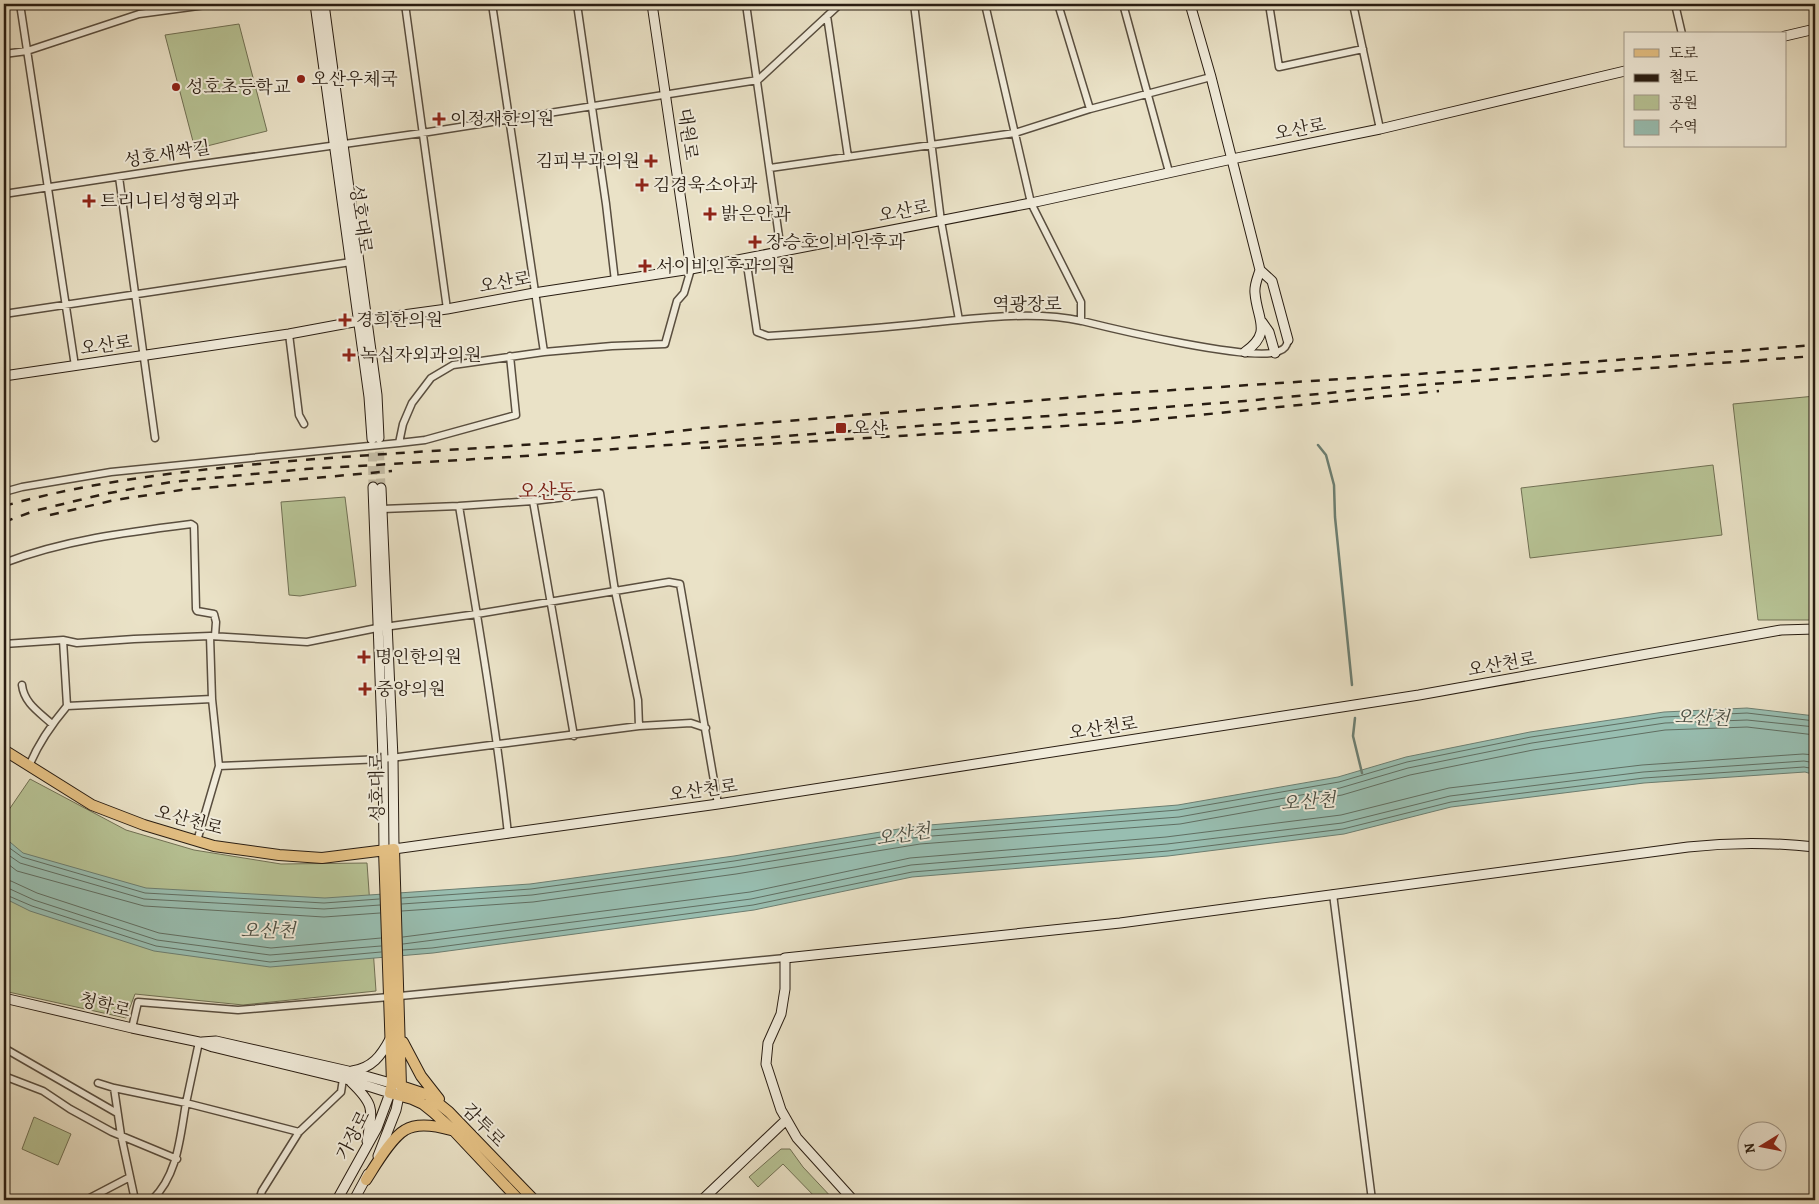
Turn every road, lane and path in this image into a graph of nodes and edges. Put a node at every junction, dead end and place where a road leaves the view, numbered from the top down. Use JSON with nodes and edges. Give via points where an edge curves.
{"nodes":[{"id":1,"x":20,"y":4,"type":"edge"},
{"id":2,"x":213,"y":4,"type":"edge"},
{"id":3,"x":315,"y":4,"type":"edge"},
{"id":4,"x":324,"y":4,"type":"edge"},
{"id":5,"x":405,"y":4,"type":"edge"},
{"id":6,"x":492,"y":4,"type":"edge"},
{"id":7,"x":577,"y":4,"type":"edge"},
{"id":8,"x":652,"y":4,"type":"edge"},
{"id":9,"x":746,"y":4,"type":"edge"},
{"id":10,"x":840,"y":4,"type":"edge"},
{"id":11,"x":914,"y":4,"type":"edge"},
{"id":12,"x":985,"y":4,"type":"edge"},
{"id":13,"x":1058,"y":4,"type":"edge"},
{"id":14,"x":1123,"y":4,"type":"edge"},
{"id":15,"x":1190,"y":4,"type":"edge"},
{"id":16,"x":1269,"y":4,"type":"edge"},
{"id":17,"x":1353,"y":4,"type":"edge"},
{"id":18,"x":1676,"y":4,"type":"edge"},
{"id":19,"x":176,"y":6,"type":"edge"},
{"id":20,"x":827,"y":16,"type":"junction"},
{"id":21,"x":1815,"y":29,"type":"edge"},
{"id":22,"x":1682,"y":32,"type":"edge"},
{"id":23,"x":1786,"y":36,"type":"edge"},
{"id":24,"x":1363,"y":49,"type":"junction"},
{"id":25,"x":27,"y":51,"type":"junction"},
{"id":26,"x":4,"y":54,"type":"edge"},
{"id":27,"x":1624,"y":70,"type":"edge"},
{"id":28,"x":1211,"y":77,"type":"junction"},
{"id":29,"x":758,"y":80,"type":"junction"},
{"id":30,"x":1148,"y":94,"type":"junction"},
{"id":31,"x":666,"y":96,"type":"junction"},
{"id":32,"x":592,"y":107,"type":"junction"},
{"id":33,"x":1090,"y":109,"type":"junction"},
{"id":34,"x":509,"y":119,"type":"junction"},
{"id":35,"x":1380,"y":129,"type":"junction"},
{"id":36,"x":422,"y":133,"type":"junction"},
{"id":37,"x":1015,"y":133,"type":"junction"},
{"id":38,"x":339,"y":144,"type":"junction"},
{"id":39,"x":931,"y":144,"type":"junction"},
{"id":40,"x":848,"y":156,"type":"junction"},
{"id":41,"x":1232,"y":159,"type":"junction"},
{"id":42,"x":770,"y":168,"type":"junction"},
{"id":43,"x":1170,"y":172,"type":"junction"},
{"id":44,"x":119,"y":177,"type":"junction"},
{"id":45,"x":48,"y":187,"type":"junction"},
{"id":46,"x":4,"y":194,"type":"edge"},
{"id":47,"x":1031,"y":203,"type":"junction"},
{"id":48,"x":941,"y":221,"type":"junction"},
{"id":49,"x":781,"y":251,"type":"junction"},
{"id":50,"x":746,"y":258,"type":"junction"},
{"id":51,"x":351,"y":262,"type":"junction"},
{"id":52,"x":691,"y":269,"type":"junction"},
{"id":53,"x":1260,"y":270,"type":"junction"},
{"id":54,"x":615,"y":280,"type":"junction"},
{"id":55,"x":534,"y":293,"type":"junction"},
{"id":56,"x":135,"y":294,"type":"junction"},
{"id":57,"x":65,"y":304,"type":"junction"},
{"id":58,"x":447,"y":309,"type":"junction"},
{"id":59,"x":4,"y":314,"type":"edge"},
{"id":60,"x":959,"y":320,"type":"junction"},
{"id":61,"x":363,"y":321,"type":"junction"},
{"id":62,"x":1081,"y":321,"type":"junction"},
{"id":63,"x":1261,"y":321,"type":"junction"},
{"id":64,"x":289,"y":334,"type":"junction"},
{"id":65,"x":1288,"y":340,"type":"joint"},
{"id":66,"x":544,"y":352,"type":"junction"},
{"id":67,"x":1245,"y":352,"type":"junction"},
{"id":68,"x":1275,"y":352,"type":"junction"},
{"id":69,"x":144,"y":356,"type":"junction"},
{"id":70,"x":510,"y":356,"type":"junction"},
{"id":71,"x":75,"y":366,"type":"junction"},
{"id":72,"x":4,"y":376,"type":"edge"},
{"id":73,"x":304,"y":424,"type":"dead end"},
{"id":74,"x":155,"y":438,"type":"dead end"},
{"id":75,"x":375,"y":438,"type":"tunnel mouth"},
{"id":76,"x":400,"y":443,"type":"junction"},
{"id":77,"x":4,"y":492,"type":"edge"},
{"id":78,"x":533,"y":501,"type":"junction"},
{"id":79,"x":458,"y":506,"type":"junction"},
{"id":80,"x":382,"y":509,"type":"junction"},
{"id":81,"x":4,"y":563,"type":"edge"},
{"id":82,"x":615,"y":591,"type":"junction"},
{"id":83,"x":551,"y":602,"type":"junction"},
{"id":84,"x":477,"y":614,"type":"junction"},
{"id":85,"x":387,"y":626,"type":"junction"},
{"id":86,"x":377,"y":628,"type":"junction"},
{"id":87,"x":1815,"y":629,"type":"edge"},
{"id":88,"x":213,"y":636,"type":"junction"},
{"id":89,"x":63,"y":640,"type":"junction"},
{"id":90,"x":4,"y":644,"type":"edge"},
{"id":91,"x":22,"y":685,"type":"dead end"},
{"id":92,"x":212,"y":699,"type":"junction"},
{"id":93,"x":67,"y":706,"type":"junction"},
{"id":94,"x":52,"y":724,"type":"junction"},
{"id":95,"x":639,"y":726,"type":"junction"},
{"id":96,"x":706,"y":728,"type":"junction"},
{"id":97,"x":574,"y":736,"type":"junction"},
{"id":98,"x":498,"y":745,"type":"junction"},
{"id":99,"x":4,"y":750,"type":"edge"},
{"id":100,"x":393,"y":758,"type":"junction"},
{"id":101,"x":383,"y":759,"type":"junction"},
{"id":102,"x":28,"y":766,"type":"junction"},
{"id":103,"x":219,"y":766,"type":"junction"},
{"id":104,"x":718,"y":804,"type":"junction"},
{"id":105,"x":508,"y":834,"type":"junction"},
{"id":106,"x":197,"y":841,"type":"junction"},
{"id":107,"x":1815,"y":847,"type":"edge"},
{"id":108,"x":389,"y":854,"type":"junction"},
{"id":109,"x":1333,"y":894,"type":"junction"},
{"id":110,"x":785,"y":958,"type":"junction"},
{"id":111,"x":389,"y":992,"type":"junction"},
{"id":112,"x":400,"y":993,"type":"junction"},
{"id":113,"x":4,"y":998,"type":"edge"},
{"id":114,"x":132,"y":1028,"type":"junction"},
{"id":115,"x":401,"y":1036,"type":"junction"},
{"id":116,"x":390,"y":1039,"type":"junction"},
{"id":117,"x":199,"y":1042,"type":"junction"},
{"id":118,"x":4,"y":1048,"type":"edge"},
{"id":119,"x":4,"y":1076,"type":"edge"},
{"id":120,"x":347,"y":1077,"type":"junction"},
{"id":121,"x":98,"y":1083,"type":"dead end"},
{"id":122,"x":114,"y":1088,"type":"junction"},
{"id":123,"x":396,"y":1089,"type":"junction"},
{"id":124,"x":186,"y":1103,"type":"junction"},
{"id":125,"x":117,"y":1112,"type":"junction"},
{"id":126,"x":449,"y":1112,"type":"junction"},
{"id":127,"x":786,"y":1120,"type":"junction"},
{"id":128,"x":299,"y":1132,"type":"junction"},
{"id":129,"x":454,"y":1132,"type":"junction"},
{"id":130,"x":121,"y":1135,"type":"junction"},
{"id":131,"x":177,"y":1159,"type":"junction"},
{"id":132,"x":359,"y":1161,"type":"junction"},
{"id":133,"x":130,"y":1177,"type":"junction"},
{"id":134,"x":366,"y":1180,"type":"junction"},
{"id":135,"x":86,"y":1200,"type":"edge"},
{"id":136,"x":135,"y":1200,"type":"edge"},
{"id":137,"x":152,"y":1200,"type":"edge"},
{"id":138,"x":258,"y":1200,"type":"edge"},
{"id":139,"x":336,"y":1200,"type":"edge"},
{"id":140,"x":354,"y":1200,"type":"edge"},
{"id":141,"x":519,"y":1200,"type":"edge"},
{"id":142,"x":534,"y":1200,"type":"edge"},
{"id":143,"x":702,"y":1200,"type":"edge"},
{"id":144,"x":853,"y":1200,"type":"edge"},
{"id":145,"x":1372,"y":1200,"type":"edge"}],
"edges":[{"from":1,"to":25,"type":"street"},
{"from":2,"to":19,"type":"street"},
{"from":3,"to":38,"type":"street","name":"성호대로"},
{"from":4,"to":38,"type":"street","name":"성호대로"},
{"from":5,"to":36,"type":"street"},
{"from":6,"to":34,"type":"street"},
{"from":7,"to":32,"type":"street"},
{"from":8,"to":31,"type":"street","name":"대원로"},
{"from":9,"to":29,"type":"street"},
{"from":10,"to":20,"type":"street"},
{"from":11,"to":39,"type":"street"},
{"from":12,"to":37,"type":"street"},
{"from":13,"to":33,"type":"street"},
{"from":14,"to":30,"type":"street"},
{"from":15,"to":28,"type":"street"},
{"from":16,"to":24,"type":"street","via":[[1279,67]]},
{"from":17,"to":24,"type":"street"},
{"from":18,"to":22,"type":"street"},
{"from":19,"to":25,"type":"street","via":[[138,14]]},
{"from":20,"to":29,"type":"street"},
{"from":20,"to":40,"type":"street"},
{"from":21,"to":23,"type":"street"},
{"from":24,"to":35,"type":"street"},
{"from":25,"to":26,"type":"street"},
{"from":25,"to":45,"type":"street"},
{"from":27,"to":35,"type":"street","name":"오산로"},
{"from":28,"to":30,"type":"street"},
{"from":28,"to":41,"type":"street"},
{"from":29,"to":31,"type":"street","name":"성호새싹길"},
{"from":29,"to":42,"type":"street"},
{"from":30,"to":33,"type":"street"},
{"from":30,"to":43,"type":"street"},
{"from":31,"to":32,"type":"street","name":"성호새싹길"},
{"from":31,"to":52,"type":"street","name":"대원로"},
{"from":32,"to":34,"type":"street","name":"성호새싹길"},
{"from":32,"to":54,"type":"street"},
{"from":33,"to":37,"type":"street"},
{"from":34,"to":36,"type":"street","name":"성호새싹길"},
{"from":34,"to":55,"type":"street"},
{"from":35,"to":41,"type":"street","name":"오산로"},
{"from":36,"to":38,"type":"street","name":"성호새싹길"},
{"from":36,"to":58,"type":"street"},
{"from":37,"to":39,"type":"street"},
{"from":37,"to":47,"type":"street"},
{"from":38,"to":44,"type":"street","name":"성호새싹길"},
{"from":38,"to":51,"type":"street","name":"성호대로"},
{"from":38,"to":61,"type":"street","name":"성호대로"},
{"from":39,"to":40,"type":"street"},
{"from":39,"to":48,"type":"street"},
{"from":40,"to":42,"type":"street"},
{"from":41,"to":43,"type":"street","name":"오산로"},
{"from":41,"to":53,"type":"street"},
{"from":42,"to":49,"type":"street"},
{"from":43,"to":47,"type":"street","name":"오산로"},
{"from":44,"to":45,"type":"street","name":"성호새싹길"},
{"from":44,"to":56,"type":"street"},
{"from":45,"to":46,"type":"street","name":"성호새싹길"},
{"from":45,"to":57,"type":"street"},
{"from":47,"to":48,"type":"street","name":"오산로"},
{"from":47,"to":62,"type":"street","via":[[1081,302]]},
{"from":48,"to":49,"type":"street","name":"오산로"},
{"from":48,"to":60,"type":"street"},
{"from":49,"to":50,"type":"street","name":"오산로"},
{"from":50,"to":52,"type":"street","name":"오산로"},
{"from":50,"to":60,"type":"street","name":"역광장로","via":[[757,332],[768,336]]},
{"from":51,"to":56,"type":"street"},
{"from":51,"to":61,"type":"street","name":"성호대로"},
{"from":52,"to":54,"type":"street","name":"오산로"},
{"from":52,"to":66,"type":"street","via":[[684,293],[677,301],[665,344]]},
{"from":53,"to":63,"type":"street","via":[[1255,292]]},
{"from":53,"to":65,"type":"street","via":[[1272,281]]},
{"from":54,"to":55,"type":"street","name":"오산로"},
{"from":55,"to":58,"type":"street","name":"오산로"},
{"from":55,"to":66,"type":"street"},
{"from":56,"to":57,"type":"street"},
{"from":56,"to":69,"type":"street"},
{"from":57,"to":59,"type":"street"},
{"from":57,"to":71,"type":"street"},
{"from":58,"to":61,"type":"street","name":"오산로"},
{"from":60,"to":62,"type":"street","name":"역광장로","via":[[1055,316]]},
{"from":61,"to":64,"type":"street","name":"오산로"},
{"from":61,"to":75,"type":"street","name":"성호대로"},
{"from":62,"to":67,"type":"street","name":"역광장로"},
{"from":63,"to":67,"type":"street","via":[[1261,336]]},
{"from":63,"to":68,"type":"street","via":[[1269,332]]},
{"from":64,"to":69,"type":"street","name":"오산로"},
{"from":64,"to":73,"type":"street","via":[[299,416]]},
{"from":65,"to":68,"type":"street","via":[[1286,347]]},
{"from":66,"to":70,"type":"street"},
{"from":67,"to":68,"type":"street","name":"역광장로"},
{"from":69,"to":71,"type":"street","name":"오산로"},
{"from":69,"to":74,"type":"street"},
{"from":70,"to":76,"type":"street","via":[[453,365],[432,378],[412,403],[403,424]]},
{"from":70,"to":76,"type":"street","via":[[516,415],[425,440]]},
{"from":71,"to":72,"type":"street","name":"오산로"},
{"from":76,"to":77,"type":"street","via":[[111,472]]},
{"from":78,"to":79,"type":"street"},
{"from":78,"to":82,"type":"street","via":[[600,493]]},
{"from":78,"to":83,"type":"street"},
{"from":79,"to":80,"type":"street"},
{"from":79,"to":84,"type":"street"},
{"from":80,"to":85,"type":"street","name":"성호대로"},
{"from":80,"to":86,"type":"street","name":"성호대로","via":[[377,488]]},
{"from":81,"to":88,"type":"street","via":[[54,546],[191,524],[194,526],[196,609],[214,614]]},
{"from":82,"to":83,"type":"street"},
{"from":82,"to":95,"type":"street","via":[[638,700]]},
{"from":82,"to":96,"type":"street","via":[[670,582],[680,584]]},
{"from":83,"to":84,"type":"street"},
{"from":83,"to":97,"type":"street"},
{"from":84,"to":85,"type":"street"},
{"from":84,"to":98,"type":"street"},
{"from":85,"to":86,"type":"street"},
{"from":85,"to":100,"type":"street","name":"성호대로"},
{"from":86,"to":88,"type":"street","via":[[307,642]]},
{"from":86,"to":101,"type":"street","name":"성호대로"},
{"from":87,"to":104,"type":"street","name":"오산천로","via":[[1781,630],[1419,695]]},
{"from":88,"to":89,"type":"street","via":[[77,643]]},
{"from":88,"to":92,"type":"street"},
{"from":89,"to":90,"type":"street"},
{"from":89,"to":93,"type":"street"},
{"from":91,"to":94,"type":"street","via":[[23,695]]},
{"from":92,"to":93,"type":"street"},
{"from":92,"to":103,"type":"street"},
{"from":93,"to":94,"type":"street"},
{"from":94,"to":102,"type":"street"},
{"from":95,"to":96,"type":"street","via":[[691,723]]},
{"from":95,"to":97,"type":"street"},
{"from":96,"to":104,"type":"street"},
{"from":97,"to":98,"type":"street"},
{"from":98,"to":100,"type":"street"},
{"from":98,"to":105,"type":"street"},
{"from":99,"to":102,"type":"main road","name":"오산천로"},
{"from":100,"to":101,"type":"street"},
{"from":100,"to":108,"type":"street","name":"성호대로"},
{"from":101,"to":103,"type":"street"},
{"from":101,"to":108,"type":"street","name":"성호대로"},
{"from":102,"to":106,"type":"main road","name":"오산천로","via":[[92,805]]},
{"from":103,"to":106,"type":"street"},
{"from":104,"to":105,"type":"street","name":"오산천로"},
{"from":105,"to":108,"type":"street","name":"오산천로"},
{"from":106,"to":108,"type":"main road","name":"오산천로","via":[[279,855],[322,858]]},
{"from":107,"to":109,"type":"street","via":[[1754,842],[1688,847]]},
{"from":108,"to":111,"type":"main road","name":"성호대로"},
{"from":108,"to":112,"type":"main road","name":"성호대로"},
{"from":109,"to":110,"type":"street","via":[[1120,923]]},
{"from":109,"to":145,"type":"street"},
{"from":110,"to":112,"type":"street"},
{"from":110,"to":127,"type":"street","via":[[781,1014],[768,1043],[766,1064]]},
{"from":111,"to":114,"type":"street","via":[[238,1010],[138,1002]]},
{"from":111,"to":116,"type":"main road","name":"성호대로"},
{"from":112,"to":115,"type":"main road","name":"성호대로"},
{"from":113,"to":114,"type":"street","name":"청학로"},
{"from":114,"to":117,"type":"street","name":"청학로"},
{"from":115,"to":123,"type":"main road","name":"성호대로"},
{"from":115,"to":126,"type":"main road","via":[[421,1076]]},
{"from":116,"to":120,"type":"street","via":[[382,1054],[369,1066]]},
{"from":116,"to":123,"type":"main road","name":"성호대로"},
{"from":117,"to":120,"type":"street","name":"청학로","via":[[216,1041]]},
{"from":117,"to":124,"type":"street"},
{"from":118,"to":125,"type":"street"},
{"from":119,"to":130,"type":"street","via":[[43,1092]]},
{"from":120,"to":123,"type":"street","name":"청학로"},
{"from":120,"to":128,"type":"street","via":[[341,1092]]},
{"from":120,"to":132,"type":"street","via":[[366,1096],[372,1112]]},
{"from":121,"to":122,"type":"street"},
{"from":122,"to":124,"type":"street"},
{"from":122,"to":125,"type":"street"},
{"from":123,"to":126,"type":"main road","name":"감투로","via":[[428,1095]]},
{"from":123,"to":129,"type":"main road","name":"감투로","via":[[423,1104]]},
{"from":123,"to":132,"type":"street","name":"가장로"},
{"from":123,"to":134,"type":"street","name":"가장로","via":[[382,1147]]},
{"from":124,"to":128,"type":"street"},
{"from":124,"to":131,"type":"street"},
{"from":125,"to":130,"type":"street"},
{"from":126,"to":142,"type":"main road","name":"감투로"},
{"from":127,"to":143,"type":"street"},
{"from":127,"to":144,"type":"street","via":[[808,1152]]},
{"from":128,"to":138,"type":"street"},
{"from":129,"to":134,"type":"main road","via":[[422,1126],[404,1130]]},
{"from":129,"to":141,"type":"main road","name":"감투로"},
{"from":130,"to":131,"type":"street"},
{"from":130,"to":133,"type":"street"},
{"from":131,"to":137,"type":"street","via":[[161,1192]]},
{"from":132,"to":139,"type":"street","name":"가장로"},
{"from":133,"to":135,"type":"street"},
{"from":133,"to":136,"type":"street"},
{"from":134,"to":140,"type":"street","name":"가장로"}]}
